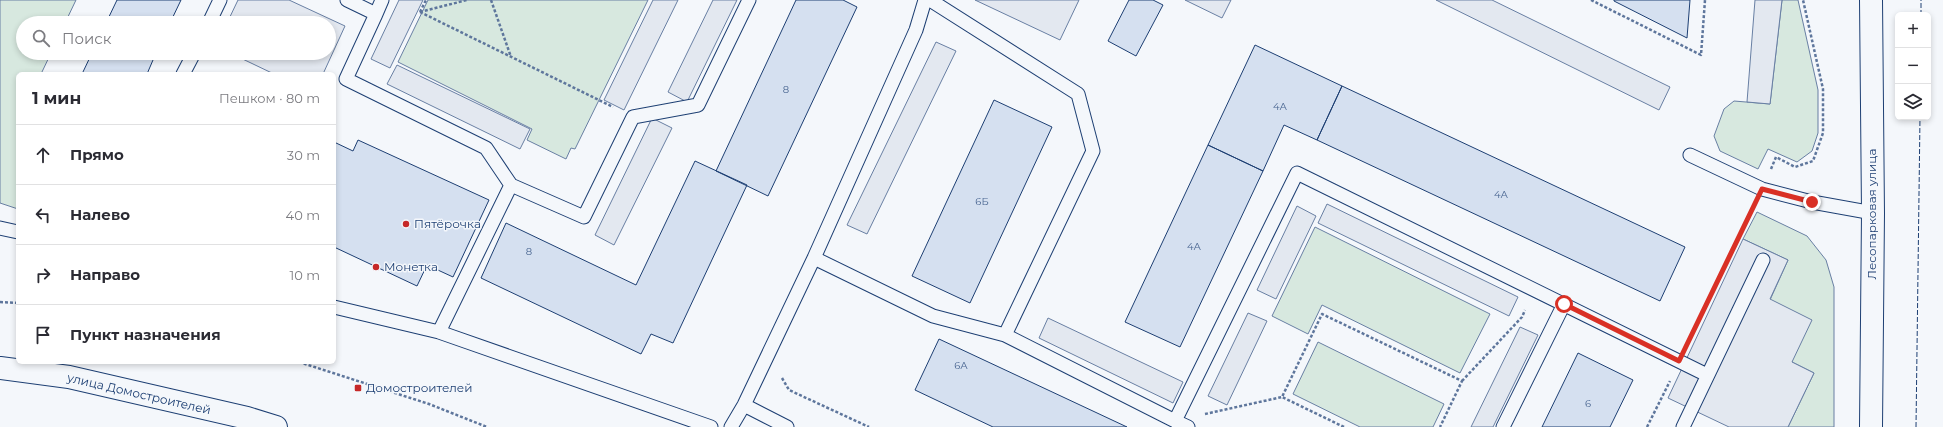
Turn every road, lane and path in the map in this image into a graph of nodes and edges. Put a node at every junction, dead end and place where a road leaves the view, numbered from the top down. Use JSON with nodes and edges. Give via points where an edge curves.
{"nodes":[{"id":1,"x":220,"y":0,"type":"edge"},
{"id":2,"x":348,"y":0,"type":"edge"},
{"id":3,"x":382,"y":0,"type":"edge"},
{"id":4,"x":426,"y":0,"type":"edge"},
{"id":5,"x":467,"y":0,"type":"edge"},
{"id":6,"x":491,"y":0,"type":"edge"},
{"id":7,"x":749,"y":0,"type":"edge"},
{"id":8,"x":925,"y":0,"type":"edge"},
{"id":9,"x":930,"y":0,"type":"edge"},
{"id":10,"x":1591,"y":0,"type":"edge"},
{"id":11,"x":1705,"y":0,"type":"edge"},
{"id":12,"x":1803,"y":0,"type":"edge"},
{"id":13,"x":1871,"y":0,"type":"edge"},
{"id":14,"x":420,"y":12,"type":"junction"},
{"id":15,"x":376,"y":14,"type":"junction"},
{"id":16,"x":212,"y":16,"type":"edge"},
{"id":17,"x":511,"y":57,"type":"junction"},
{"id":18,"x":191,"y":60,"type":"edge"},
{"id":19,"x":185,"y":72,"type":"edge"},
{"id":20,"x":633,"y":117,"type":"junction"},
{"id":21,"x":1690,"y":155,"type":"dead end"},
{"id":22,"x":512,"y":185,"type":"junction"},
{"id":23,"x":1762,"y":189,"type":"junction"},
{"id":24,"x":1873,"y":213,"type":"junction"},
{"id":25,"x":0,"y":228,"type":"edge"},
{"id":26,"x":16,"y":232,"type":"edge"},
{"id":27,"x":814,"y":258,"type":"junction"},
{"id":28,"x":1763,"y":260,"type":"dead end"},
{"id":29,"x":1535,"y":290,"type":"junction"},
{"id":30,"x":0,"y":302,"type":"edge"},
{"id":31,"x":16,"y":303,"type":"edge"},
{"id":32,"x":1564,"y":304,"type":"junction"},
{"id":33,"x":336,"y":307,"type":"edge"},
{"id":34,"x":440,"y":332,"type":"junction"},
{"id":35,"x":1005,"y":335,"type":"junction"},
{"id":36,"x":767,"y":356,"type":"junction"},
{"id":37,"x":1679,"y":361,"type":"junction"},
{"id":38,"x":305,"y":364,"type":"edge"},
{"id":39,"x":0,"y":368,"type":"edge"},
{"id":40,"x":1707,"y":375,"type":"junction"},
{"id":41,"x":1462,"y":382,"type":"junction"},
{"id":42,"x":1282,"y":397,"type":"junction"},
{"id":43,"x":744,"y":405,"type":"junction"},
{"id":44,"x":1175,"y":421,"type":"junction"},
{"id":45,"x":276,"y":427,"type":"edge"},
{"id":46,"x":487,"y":427,"type":"edge"},
{"id":47,"x":711,"y":427,"type":"edge"},
{"id":48,"x":731,"y":427,"type":"edge"},
{"id":49,"x":787,"y":427,"type":"edge"},
{"id":50,"x":869,"y":427,"type":"edge"},
{"id":51,"x":1188,"y":427,"type":"edge"},
{"id":52,"x":1344,"y":427,"type":"edge"},
{"id":53,"x":1440,"y":427,"type":"edge"},
{"id":54,"x":1503,"y":427,"type":"edge"},
{"id":55,"x":1648,"y":427,"type":"edge"},
{"id":56,"x":1683,"y":427,"type":"edge"},
{"id":57,"x":1871,"y":427,"type":"edge"}],
"edges":[{"from":1,"to":16,"type":"lane"},
{"from":2,"to":15,"type":"lane"},
{"from":3,"to":15,"type":"lane"},
{"from":4,"to":14,"type":"path"},
{"from":5,"to":14,"type":"path"},
{"from":6,"to":17,"type":"path"},
{"from":7,"to":20,"type":"lane","via":[[698,105]]},
{"from":8,"to":27,"type":"lane","via":[[916,30]]},
{"from":9,"to":35,"type":"lane","via":[[1078,94],[1093,151]]},
{"from":10,"to":11,"type":"path","via":[[1701,55]]},
{"from":12,"to":23,"type":"path","via":[[1823,88],[1823,133],[1813,161],[1795,167],[1776,157]]},
{"from":13,"to":24,"type":"street","name":"Лесопарковая улица"},
{"from":14,"to":17,"type":"path"},
{"from":15,"to":22,"type":"lane","via":[[346,79],[486,148]]},
{"from":17,"to":20,"type":"path"},
{"from":18,"to":19,"type":"lane"},
{"from":20,"to":22,"type":"lane","via":[[584,217]]},
{"from":21,"to":23,"type":"lane"},
{"from":22,"to":34,"type":"lane"},
{"from":23,"to":24,"type":"lane","via":[[1812,202]]},
{"from":23,"to":37,"type":"path"},
{"from":24,"to":57,"type":"street","name":"Лесопарковая улица"},
{"from":25,"to":26,"type":"lane"},
{"from":27,"to":35,"type":"lane","via":[[933,316]]},
{"from":27,"to":36,"type":"lane"},
{"from":28,"to":40,"type":"lane"},
{"from":29,"to":32,"type":"lane"},
{"from":29,"to":41,"type":"path","via":[[1522,317]]},
{"from":29,"to":44,"type":"lane","via":[[1297,173]]},
{"from":30,"to":31,"type":"path"},
{"from":32,"to":37,"type":"lane"},
{"from":32,"to":54,"type":"lane"},
{"from":33,"to":34,"type":"lane"},
{"from":34,"to":47,"type":"lane"},
{"from":35,"to":44,"type":"lane"},
{"from":36,"to":43,"type":"lane"},
{"from":36,"to":50,"type":"path","via":[[789,390]]},
{"from":37,"to":40,"type":"lane"},
{"from":37,"to":55,"type":"path"},
{"from":38,"to":46,"type":"path","via":[[429,404]]},
{"from":39,"to":45,"type":"street","name":"улица Домостроителей","via":[[69,377]]},
{"from":40,"to":56,"type":"lane"},
{"from":41,"to":42,"type":"path","via":[[1322,314]]},
{"from":41,"to":53,"type":"path"},
{"from":42,"to":44,"type":"path"},
{"from":42,"to":52,"type":"path"},
{"from":43,"to":48,"type":"lane"},
{"from":43,"to":49,"type":"lane"},
{"from":44,"to":51,"type":"lane"}]}
